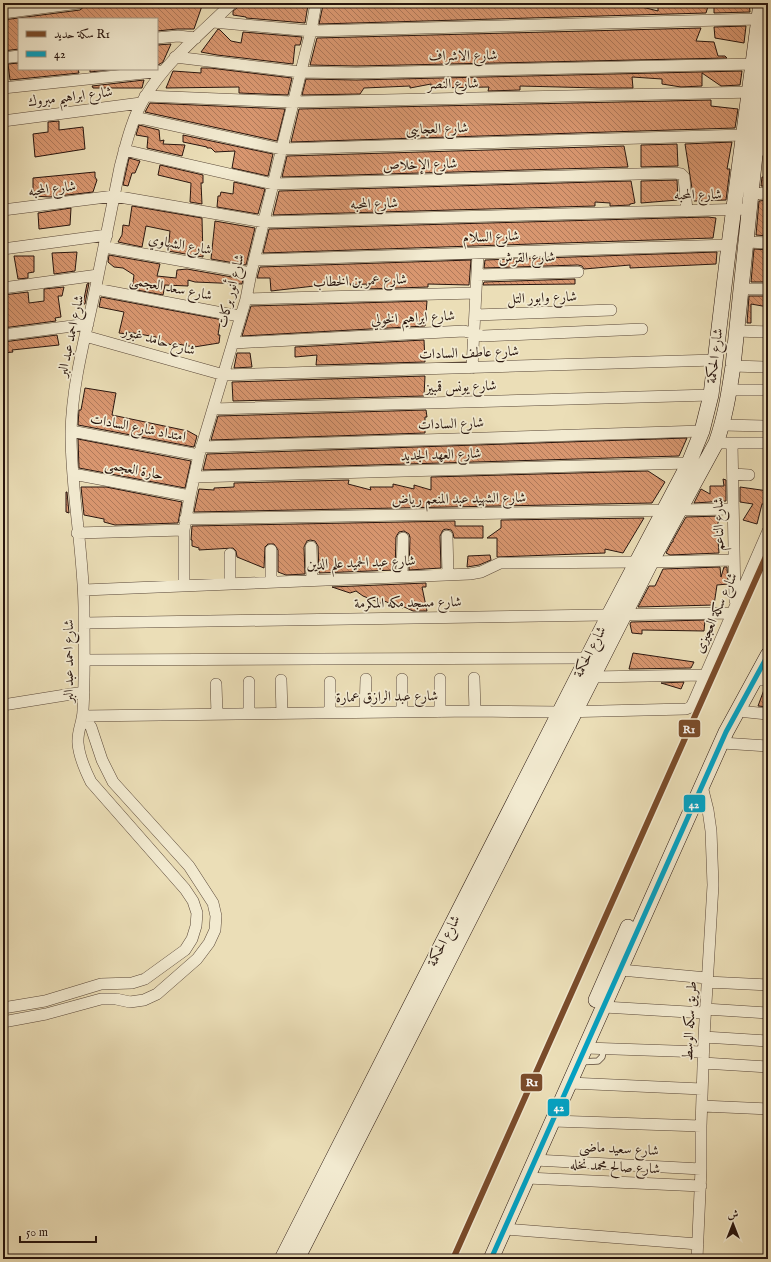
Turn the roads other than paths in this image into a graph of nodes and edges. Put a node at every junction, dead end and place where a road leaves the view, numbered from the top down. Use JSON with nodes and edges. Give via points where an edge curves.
{"nodes":[{"id":1,"x":79,"y":3,"type":"edge"},
{"id":2,"x":232,"y":3,"type":"edge"},
{"id":3,"x":316,"y":3,"type":"edge"},
{"id":4,"x":761,"y":3,"type":"edge"},
{"id":5,"x":3,"y":12,"type":"edge"},
{"id":6,"x":759,"y":19,"type":"junction"},
{"id":7,"x":213,"y":22,"type":"junction"},
{"id":8,"x":311,"y":31,"type":"junction"},
{"id":9,"x":158,"y":38,"type":"edge"},
{"id":10,"x":196,"y":38,"type":"junction"},
{"id":11,"x":768,"y":41,"type":"edge"},
{"id":12,"x":18,"y":56,"type":"edge"},
{"id":13,"x":175,"y":57,"type":"junction"},
{"id":14,"x":3,"y":58,"type":"edge"},
{"id":15,"x":762,"y":67,"type":"edge"},
{"id":16,"x":163,"y":71,"type":"junction"},
{"id":17,"x":300,"y":72,"type":"junction"},
{"id":18,"x":3,"y":88,"type":"edge"},
{"id":19,"x":755,"y":92,"type":"junction"},
{"id":20,"x":143,"y":100,"type":"junction"},
{"id":21,"x":292,"y":102,"type":"junction"},
{"id":22,"x":764,"y":107,"type":"edge"},
{"id":23,"x":135,"y":117,"type":"junction"},
{"id":24,"x":3,"y":121,"type":"edge"},
{"id":25,"x":743,"y":135,"type":"junction"},
{"id":26,"x":281,"y":148,"type":"junction"},
{"id":27,"x":124,"y":150,"type":"junction"},
{"id":28,"x":762,"y":150,"type":"edge"},
{"id":29,"x":273,"y":184,"type":"junction"},
{"id":30,"x":751,"y":194,"type":"junction"},
{"id":31,"x":768,"y":194,"type":"edge"},
{"id":32,"x":114,"y":196,"type":"junction"},
{"id":33,"x":734,"y":209,"type":"junction"},
{"id":34,"x":749,"y":209,"type":"junction"},
{"id":35,"x":3,"y":210,"type":"edge"},
{"id":36,"x":687,"y":210,"type":"junction"},
{"id":37,"x":264,"y":222,"type":"junction"},
{"id":38,"x":106,"y":236,"type":"junction"},
{"id":39,"x":746,"y":242,"type":"junction"},
{"id":40,"x":768,"y":243,"type":"edge"},
{"id":41,"x":729,"y":245,"type":"junction"},
{"id":42,"x":104,"y":247,"type":"junction"},
{"id":43,"x":3,"y":249,"type":"edge"},
{"id":44,"x":478,"y":253,"type":"junction"},
{"id":45,"x":255,"y":260,"type":"junction"},
{"id":46,"x":578,"y":272,"type":"dead end"},
{"id":47,"x":251,"y":273,"type":"junction"},
{"id":48,"x":98,"y":275,"type":"junction"},
{"id":49,"x":476,"y":275,"type":"junction"},
{"id":50,"x":3,"y":288,"type":"edge"},
{"id":51,"x":96,"y":289,"type":"junction"},
{"id":52,"x":742,"y":289,"type":"junction"},
{"id":53,"x":768,"y":289,"type":"edge"},
{"id":54,"x":476,"y":293,"type":"junction"},
{"id":55,"x":246,"y":299,"type":"junction"},
{"id":56,"x":611,"y":310,"type":"dead end"},
{"id":57,"x":475,"y":315,"type":"junction"},
{"id":58,"x":241,"y":316,"type":"junction"},
{"id":59,"x":88,"y":324,"type":"junction"},
{"id":60,"x":642,"y":329,"type":"dead end"},
{"id":61,"x":736,"y":331,"type":"junction"},
{"id":62,"x":768,"y":332,"type":"edge"},
{"id":63,"x":3,"y":334,"type":"edge"},
{"id":64,"x":474,"y":334,"type":"junction"},
{"id":65,"x":85,"y":336,"type":"junction"},
{"id":66,"x":234,"y":343,"type":"junction"},
{"id":67,"x":715,"y":360,"type":"junction"},
{"id":68,"x":733,"y":366,"type":"junction"},
{"id":69,"x":768,"y":367,"type":"edge"},
{"id":70,"x":472,"y":368,"type":"junction"},
{"id":71,"x":224,"y":375,"type":"junction"},
{"id":72,"x":729,"y":390,"type":"junction"},
{"id":73,"x":768,"y":390,"type":"edge"},
{"id":74,"x":711,"y":395,"type":"junction"},
{"id":75,"x":213,"y":409,"type":"junction"},
{"id":76,"x":722,"y":425,"type":"junction"},
{"id":77,"x":768,"y":426,"type":"edge"},
{"id":78,"x":71,"y":431,"type":"junction"},
{"id":79,"x":702,"y":431,"type":"junction"},
{"id":80,"x":716,"y":443,"type":"junction"},
{"id":81,"x":732,"y":443,"type":"junction"},
{"id":82,"x":768,"y":443,"type":"edge"},
{"id":83,"x":200,"y":451,"type":"junction"},
{"id":84,"x":689,"y":463,"type":"junction"},
{"id":85,"x":72,"y":474,"type":"junction"},
{"id":86,"x":733,"y":474,"type":"junction"},
{"id":87,"x":749,"y":474,"type":"dead end"},
{"id":88,"x":194,"y":477,"type":"junction"},
{"id":89,"x":190,"y":496,"type":"junction"},
{"id":90,"x":672,"y":509,"type":"junction"},
{"id":91,"x":733,"y":509,"type":"junction"},
{"id":92,"x":185,"y":525,"type":"junction"},
{"id":93,"x":768,"y":531,"type":"edge"},
{"id":94,"x":77,"y":533,"type":"junction"},
{"id":95,"x":447,"y":536,"type":"dead end"},
{"id":96,"x":404,"y":538,"type":"dead end"},
{"id":97,"x":311,"y":547,"type":"dead end"},
{"id":98,"x":271,"y":550,"type":"dead end"},
{"id":99,"x":230,"y":554,"type":"dead end"},
{"id":100,"x":734,"y":560,"type":"junction"},
{"id":101,"x":644,"y":562,"type":"junction"},
{"id":102,"x":448,"y":574,"type":"junction"},
{"id":103,"x":402,"y":576,"type":"junction"},
{"id":104,"x":312,"y":580,"type":"junction"},
{"id":105,"x":271,"y":582,"type":"junction"},
{"id":106,"x":230,"y":584,"type":"junction"},
{"id":107,"x":184,"y":586,"type":"junction"},
{"id":108,"x":84,"y":590,"type":"junction"},
{"id":109,"x":734,"y":609,"type":"junction"},
{"id":110,"x":616,"y":615,"type":"junction"},
{"id":111,"x":84,"y":623,"type":"junction"},
{"id":112,"x":768,"y":655,"type":"edge"},
{"id":113,"x":588,"y":658,"type":"junction"},
{"id":114,"x":84,"y":660,"type":"junction"},
{"id":115,"x":705,"y":675,"type":"junction"},
{"id":116,"x":592,"y":677,"type":"junction"},
{"id":117,"x":474,"y":678,"type":"dead end"},
{"id":118,"x":366,"y":679,"type":"dead end"},
{"id":119,"x":402,"y":679,"type":"dead end"},
{"id":120,"x":440,"y":679,"type":"dead end"},
{"id":121,"x":281,"y":680,"type":"dead end"},
{"id":122,"x":761,"y":680,"type":"edge"},
{"id":123,"x":249,"y":682,"type":"dead end"},
{"id":124,"x":330,"y":682,"type":"dead end"},
{"id":125,"x":216,"y":684,"type":"dead end"},
{"id":126,"x":84,"y":692,"type":"junction"},
{"id":127,"x":3,"y":706,"type":"edge"},
{"id":128,"x":691,"y":706,"type":"joint"},
{"id":129,"x":475,"y":711,"type":"junction"},
{"id":130,"x":738,"y":711,"type":"junction"},
{"id":131,"x":365,"y":712,"type":"junction"},
{"id":132,"x":402,"y":712,"type":"junction"},
{"id":133,"x":440,"y":712,"type":"junction"},
{"id":134,"x":567,"y":712,"type":"junction"},
{"id":135,"x":249,"y":713,"type":"junction"},
{"id":136,"x":282,"y":713,"type":"junction"},
{"id":137,"x":330,"y":713,"type":"junction"},
{"id":138,"x":217,"y":714,"type":"junction"},
{"id":139,"x":768,"y":714,"type":"edge"},
{"id":140,"x":83,"y":716,"type":"junction"},
{"id":141,"x":724,"y":738,"type":"junction"},
{"id":142,"x":768,"y":746,"type":"edge"},
{"id":143,"x":702,"y":786,"type":"junction"},
{"id":144,"x":621,"y":970,"type":"junction"},
{"id":145,"x":707,"y":980,"type":"junction"},
{"id":146,"x":768,"y":985,"type":"edge"},
{"id":147,"x":604,"y":1007,"type":"junction"},
{"id":148,"x":3,"y":1008,"type":"edge"},
{"id":149,"x":705,"y":1011,"type":"junction"},
{"id":150,"x":768,"y":1013,"type":"edge"},
{"id":151,"x":3,"y":1022,"type":"edge"},
{"id":152,"x":704,"y":1037,"type":"junction"},
{"id":153,"x":768,"y":1041,"type":"edge"},
{"id":154,"x":586,"y":1048,"type":"junction"},
{"id":155,"x":604,"y":1048,"type":"junction"},
{"id":156,"x":703,"y":1057,"type":"junction"},
{"id":157,"x":580,"y":1062,"type":"junction"},
{"id":158,"x":768,"y":1067,"type":"edge"},
{"id":159,"x":570,"y":1083,"type":"junction"},
{"id":160,"x":702,"y":1089,"type":"junction"},
{"id":161,"x":702,"y":1106,"type":"junction"},
{"id":162,"x":768,"y":1109,"type":"edge"},
{"id":163,"x":553,"y":1121,"type":"junction"},
{"id":164,"x":701,"y":1126,"type":"junction"},
{"id":165,"x":535,"y":1160,"type":"junction"},
{"id":166,"x":701,"y":1168,"type":"junction"},
{"id":167,"x":527,"y":1178,"type":"junction"},
{"id":168,"x":701,"y":1186,"type":"junction"},
{"id":169,"x":504,"y":1229,"type":"junction"},
{"id":170,"x":698,"y":1244,"type":"junction"},
{"id":171,"x":282,"y":1259,"type":"edge"},
{"id":172,"x":297,"y":1259,"type":"edge"},
{"id":173,"x":481,"y":1259,"type":"edge"},
{"id":174,"x":491,"y":1259,"type":"edge"},
{"id":175,"x":697,"y":1259,"type":"edge"}],
"edges":[{"from":1,"to":5,"type":"street"},
{"from":2,"to":7,"type":"street","name":"شارع احمد عبد البر"},
{"from":3,"to":8,"type":"street","name":"شارع أنور بركات"},
{"from":4,"to":6,"type":"street","name":"شارع الحكمة"},
{"from":6,"to":8,"type":"street"},
{"from":6,"to":15,"type":"street","name":"شارع الحكمة"},
{"from":7,"to":8,"type":"street"},
{"from":7,"to":10,"type":"street","name":"شارع احمد عبد البر"},
{"from":8,"to":17,"type":"street","name":"شارع أنور بركات"},
{"from":9,"to":10,"type":"street"},
{"from":10,"to":13,"type":"street","name":"شارع احمد عبد البر"},
{"from":11,"to":15,"type":"street","name":"شارع الحكمة"},
{"from":12,"to":14,"type":"street"},
{"from":13,"to":16,"type":"street","name":"شارع احمد عبد البر"},
{"from":13,"to":17,"type":"street","name":"شارع الاشراف"},
{"from":15,"to":17,"type":"street","name":"شارع الاشراف"},
{"from":15,"to":19,"type":"street","name":"شارع الحكمة"},
{"from":16,"to":18,"type":"street"},
{"from":16,"to":20,"type":"street","name":"شارع احمد عبد البر"},
{"from":17,"to":21,"type":"street","name":"شارع أنور بركات"},
{"from":19,"to":21,"type":"street","name":"شارع النصر"},
{"from":19,"to":22,"type":"street","name":"شارع الحكمة"},
{"from":19,"to":25,"type":"street","name":"شارع الحكمة"},
{"from":20,"to":21,"type":"street","name":"شارع النصر"},
{"from":20,"to":23,"type":"street","name":"شارع احمد عبد البر"},
{"from":20,"to":24,"type":"street","name":"شارع ابراهيم مبروك"},
{"from":21,"to":26,"type":"street","name":"شارع أنور بركات"},
{"from":22,"to":28,"type":"street","name":"شارع الحكمة"},
{"from":23,"to":26,"type":"street","name":"شارع العجايبى"},
{"from":23,"to":27,"type":"street","name":"شارع احمد عبد البر"},
{"from":25,"to":26,"type":"street","name":"شارع العجايبى"},
{"from":25,"to":33,"type":"street","name":"شارع الحكمة"},
{"from":26,"to":29,"type":"street","name":"شارع أنور بركات"},
{"from":27,"to":29,"type":"street","name":"شارع الإخلاص"},
{"from":27,"to":32,"type":"street","name":"شارع احمد عبد البر"},
{"from":28,"to":30,"type":"street","name":"شارع الحكمة"},
{"from":29,"to":36,"type":"street","name":"شارع الإخلاص","via":[[675,173],[684,177]]},
{"from":29,"to":37,"type":"street","name":"شارع أنور بركات"},
{"from":30,"to":31,"type":"street"},
{"from":30,"to":34,"type":"street","name":"شارع الحكمة"},
{"from":32,"to":35,"type":"street","name":"شارع المحبه"},
{"from":32,"to":37,"type":"street","name":"شارع المحبه"},
{"from":32,"to":38,"type":"street","name":"شارع احمد عبد البر"},
{"from":33,"to":34,"type":"street","name":"شارع المحبه"},
{"from":33,"to":36,"type":"street","name":"شارع المحبه"},
{"from":33,"to":41,"type":"street","name":"شارع الحكمة"},
{"from":34,"to":39,"type":"street","name":"شارع الحكمة"},
{"from":36,"to":37,"type":"street","name":"شارع المحبه"},
{"from":37,"to":45,"type":"street","name":"شارع أنور بركات"},
{"from":38,"to":42,"type":"street","name":"شارع احمد عبد البر"},
{"from":38,"to":43,"type":"street"},
{"from":39,"to":40,"type":"street"},
{"from":39,"to":52,"type":"street","name":"شارع الحكمة"},
{"from":41,"to":44,"type":"street","name":"شارع السلام"},
{"from":41,"to":67,"type":"street","name":"شارع الحكمة"},
{"from":42,"to":47,"type":"street","name":"شارع الشهاوي"},
{"from":42,"to":48,"type":"street","name":"شارع احمد عبد البر"},
{"from":44,"to":45,"type":"street","name":"شارع السلام"},
{"from":44,"to":49,"type":"street"},
{"from":45,"to":47,"type":"street","name":"شارع أنور بركات"},
{"from":46,"to":49,"type":"street","name":"شارع القرش"},
{"from":47,"to":55,"type":"street","name":"شارع أنور بركات"},
{"from":48,"to":50,"type":"street"},
{"from":48,"to":51,"type":"street","name":"شارع احمد عبد البر"},
{"from":49,"to":54,"type":"street"},
{"from":51,"to":58,"type":"street","name":"شارع سعد العجمى"},
{"from":51,"to":59,"type":"street","name":"شارع احمد عبد البر"},
{"from":52,"to":53,"type":"street"},
{"from":52,"to":61,"type":"street","name":"شارع الحكمة"},
{"from":54,"to":55,"type":"street","name":"شارع عمر بن الخطاب"},
{"from":54,"to":57,"type":"street"},
{"from":55,"to":58,"type":"street","name":"شارع أنور بركات"},
{"from":56,"to":57,"type":"street","name":"شارع وابور التل"},
{"from":57,"to":64,"type":"street"},
{"from":58,"to":66,"type":"street","name":"شارع أنور بركات"},
{"from":59,"to":63,"type":"street"},
{"from":59,"to":65,"type":"street","name":"شارع احمد عبد البر"},
{"from":60,"to":64,"type":"street","name":"شارع ابراهيم الخولي","via":[[483,336]]},
{"from":61,"to":62,"type":"street"},
{"from":61,"to":68,"type":"street","name":"شارع الحكمة"},
{"from":64,"to":66,"type":"street","name":"شارع ابراهيم الخولي","via":[[464,331]]},
{"from":64,"to":70,"type":"street"},
{"from":65,"to":71,"type":"street","name":"شارع حامد غبور"},
{"from":65,"to":78,"type":"street","name":"شارع احمد عبد البر","via":[[74,392]]},
{"from":66,"to":71,"type":"street","name":"شارع أنور بركات"},
{"from":67,"to":70,"type":"street","name":"شارع عاطف السادات"},
{"from":67,"to":74,"type":"street","name":"شارع الحكمة"},
{"from":68,"to":69,"type":"street"},
{"from":68,"to":72,"type":"street","name":"شارع الحكمة"},
{"from":70,"to":71,"type":"street","name":"شارع عاطف السادات"},
{"from":71,"to":75,"type":"street","name":"شارع أنور بركات"},
{"from":72,"to":73,"type":"street"},
{"from":72,"to":76,"type":"street","name":"شارع الحكمة"},
{"from":74,"to":75,"type":"street","name":"شارع يونس قمبيز"},
{"from":74,"to":79,"type":"street","name":"شارع الحكمة"},
{"from":75,"to":83,"type":"street","name":"شارع أنور بركات"},
{"from":76,"to":77,"type":"street"},
{"from":76,"to":80,"type":"street","name":"شارع الحكمة"},
{"from":78,"to":83,"type":"street","name":"امتداد شارع السادات"},
{"from":78,"to":85,"type":"street","name":"شارع احمد عبد البر"},
{"from":79,"to":83,"type":"street","name":"شارع السادات"},
{"from":79,"to":84,"type":"street","name":"شارع الحكمة"},
{"from":80,"to":81,"type":"street"},
{"from":80,"to":90,"type":"street","name":"شارع الحكمة"},
{"from":81,"to":82,"type":"street"},
{"from":81,"to":86,"type":"street","name":"شارع الناعم"},
{"from":83,"to":88,"type":"street","name":"شارع أنور بركات"},
{"from":84,"to":88,"type":"street","name":"شارع العهد الجديد"},
{"from":84,"to":90,"type":"street","name":"شارع الحكمة"},
{"from":85,"to":89,"type":"street","name":"حارة العجمى"},
{"from":85,"to":94,"type":"street","name":"شارع احمد عبد البر"},
{"from":86,"to":87,"type":"street"},
{"from":86,"to":91,"type":"street","name":"شارع الناعم"},
{"from":88,"to":89,"type":"street","name":"شارع أنور بركات"},
{"from":89,"to":92,"type":"street","name":"شارع أنور بركات"},
{"from":90,"to":91,"type":"street","name":"شارع الشهيد عبد المنعم رياض"},
{"from":90,"to":92,"type":"street","name":"شارع الشهيد عبد المنعم رياض"},
{"from":90,"to":101,"type":"street","name":"شارع الحكمة"},
{"from":91,"to":100,"type":"street","name":"شارع الناعم"},
{"from":92,"to":94,"type":"street","name":"شارع الشهيد عبد المنعم رياض"},
{"from":92,"to":107,"type":"street","name":"شارع أنور بركات"},
{"from":93,"to":109,"type":"street","name":"شارع سكة العجيزى"},
{"from":94,"to":108,"type":"street","name":"شارع احمد عبد البر"},
{"from":95,"to":102,"type":"street"},
{"from":96,"to":103,"type":"street"},
{"from":97,"to":104,"type":"street"},
{"from":98,"to":105,"type":"street"},
{"from":99,"to":106,"type":"street"},
{"from":100,"to":101,"type":"street","name":"شارع عبد الحميد علم الدين"},
{"from":100,"to":109,"type":"street","name":"شارع الناعم"},
{"from":101,"to":102,"type":"street","name":"شارع عبد الحميد علم الدين","via":[[500,563],[481,572]]},
{"from":101,"to":110,"type":"street","name":"شارع الحكمة"},
{"from":102,"to":103,"type":"street","name":"شارع عبد الحميد علم الدين"},
{"from":103,"to":104,"type":"street","name":"شارع عبد الحميد علم الدين"},
{"from":104,"to":105,"type":"street","name":"شارع عبد الحميد علم الدين"},
{"from":105,"to":106,"type":"street","name":"شارع عبد الحميد علم الدين"},
{"from":106,"to":107,"type":"street","name":"شارع عبد الحميد علم الدين"},
{"from":107,"to":108,"type":"street","name":"شارع عبد الحميد علم الدين"},
{"from":108,"to":111,"type":"street","name":"شارع احمد عبد البر"},
{"from":109,"to":110,"type":"street","name":"شارع مسجد مكه المكرمة"},
{"from":109,"to":115,"type":"street","name":"شارع سكة العجيزى"},
{"from":110,"to":111,"type":"street","name":"شارع مسجد مكه المكرمة"},
{"from":110,"to":113,"type":"street","name":"شارع الحكمة"},
{"from":110,"to":116,"type":"street","name":"شارع الحكمة"},
{"from":111,"to":114,"type":"street","name":"شارع احمد عبد البر"},
{"from":112,"to":122,"type":"street"},
{"from":113,"to":114,"type":"street"},
{"from":113,"to":134,"type":"street","name":"شارع الحكمة"},
{"from":114,"to":126,"type":"street","name":"شارع احمد عبد البر"},
{"from":115,"to":116,"type":"street"},
{"from":115,"to":128,"type":"street","name":"شارع سكة العجيزى"},
{"from":116,"to":134,"type":"street","name":"شارع الحكمة"},
{"from":117,"to":129,"type":"street"},
{"from":118,"to":131,"type":"street"},
{"from":119,"to":132,"type":"street"},
{"from":120,"to":133,"type":"street"},
{"from":121,"to":136,"type":"street"},
{"from":122,"to":130,"type":"street"},
{"from":123,"to":135,"type":"street"},
{"from":124,"to":137,"type":"street"},
{"from":125,"to":138,"type":"street"},
{"from":126,"to":127,"type":"street"},
{"from":126,"to":140,"type":"street","name":"شارع احمد عبد البر"},
{"from":128,"to":134,"type":"street","name":"شارع عبد الرازق عمارة","via":[[686,709]]},
{"from":129,"to":133,"type":"street","name":"شارع عبد الرازق عمارة"},
{"from":129,"to":134,"type":"street","name":"شارع عبد الرازق عمارة"},
{"from":130,"to":139,"type":"street"},
{"from":130,"to":141,"type":"street"},
{"from":131,"to":132,"type":"street","name":"شارع عبد الرازق عمارة"},
{"from":131,"to":137,"type":"street","name":"شارع عبد الرازق عمارة"},
{"from":132,"to":133,"type":"street","name":"شارع عبد الرازق عمارة"},
{"from":134,"to":171,"type":"street","name":"شارع الحكمة"},
{"from":134,"to":172,"type":"street","name":"شارع الحكمة"},
{"from":135,"to":136,"type":"street","name":"شارع عبد الرازق عمارة"},
{"from":135,"to":138,"type":"street","name":"شارع عبد الرازق عمارة"},
{"from":136,"to":137,"type":"street","name":"شارع عبد الرازق عمارة"},
{"from":138,"to":140,"type":"street","name":"شارع عبد الرازق عمارة"},
{"from":140,"to":148,"type":"street","name":"شارع احمد عبد البر","via":[[78,744],[82,764],[91,782],[186,889],[197,913],[196,926],[185,950],[145,979],[132,983],[101,984],[45,1001]]},
{"from":140,"to":151,"type":"street","name":"شارع احمد عبد البر","via":[[91,727],[102,760],[113,782],[189,866],[213,903],[216,916],[215,930],[197,959],[157,994],[144,1000],[130,1002],[101,999],[46,1014]]},
{"from":141,"to":142,"type":"street"},
{"from":141,"to":143,"type":"street"},
{"from":141,"to":173,"type":"street","via":[[714,745],[704,759]]},
{"from":143,"to":144,"type":"street"},
{"from":143,"to":145,"type":"street","name":"طريق سكه الوسط","via":[[708,810],[713,885]]},
{"from":144,"to":145,"type":"street"},
{"from":144,"to":147,"type":"street"},
{"from":145,"to":146,"type":"street"},
{"from":145,"to":149,"type":"street","name":"طريق سكه الوسط"},
{"from":147,"to":149,"type":"street"},
{"from":147,"to":154,"type":"street"},
{"from":149,"to":150,"type":"street"},
{"from":149,"to":152,"type":"street","name":"طريق سكه الوسط"},
{"from":152,"to":153,"type":"street"},
{"from":152,"to":156,"type":"street","name":"طريق سكه الوسط"},
{"from":154,"to":155,"type":"street"},
{"from":154,"to":157,"type":"street"},
{"from":155,"to":156,"type":"street"},
{"from":155,"to":157,"type":"lane","via":[[598,1061]]},
{"from":156,"to":158,"type":"street"},
{"from":156,"to":160,"type":"street","name":"طريق سكه الوسط"},
{"from":157,"to":159,"type":"street"},
{"from":159,"to":160,"type":"street"},
{"from":159,"to":163,"type":"street"},
{"from":160,"to":161,"type":"street","name":"طريق سكه الوسط"},
{"from":161,"to":162,"type":"street"},
{"from":161,"to":164,"type":"street","name":"طريق سكه الوسط"},
{"from":163,"to":164,"type":"street"},
{"from":163,"to":165,"type":"street"},
{"from":164,"to":166,"type":"street","name":"طريق سكه الوسط"},
{"from":165,"to":166,"type":"street","name":"شارع سعيد ماضي"},
{"from":165,"to":167,"type":"street"},
{"from":166,"to":168,"type":"street","name":"طريق سكه الوسط"},
{"from":167,"to":168,"type":"street","name":"شارع صالح محمد نخله"},
{"from":167,"to":169,"type":"street"},
{"from":168,"to":170,"type":"street","name":"طريق سكه الوسط"},
{"from":169,"to":170,"type":"street"},
{"from":169,"to":174,"type":"street"},
{"from":170,"to":175,"type":"street","name":"طريق سكه الوسط"}]}
